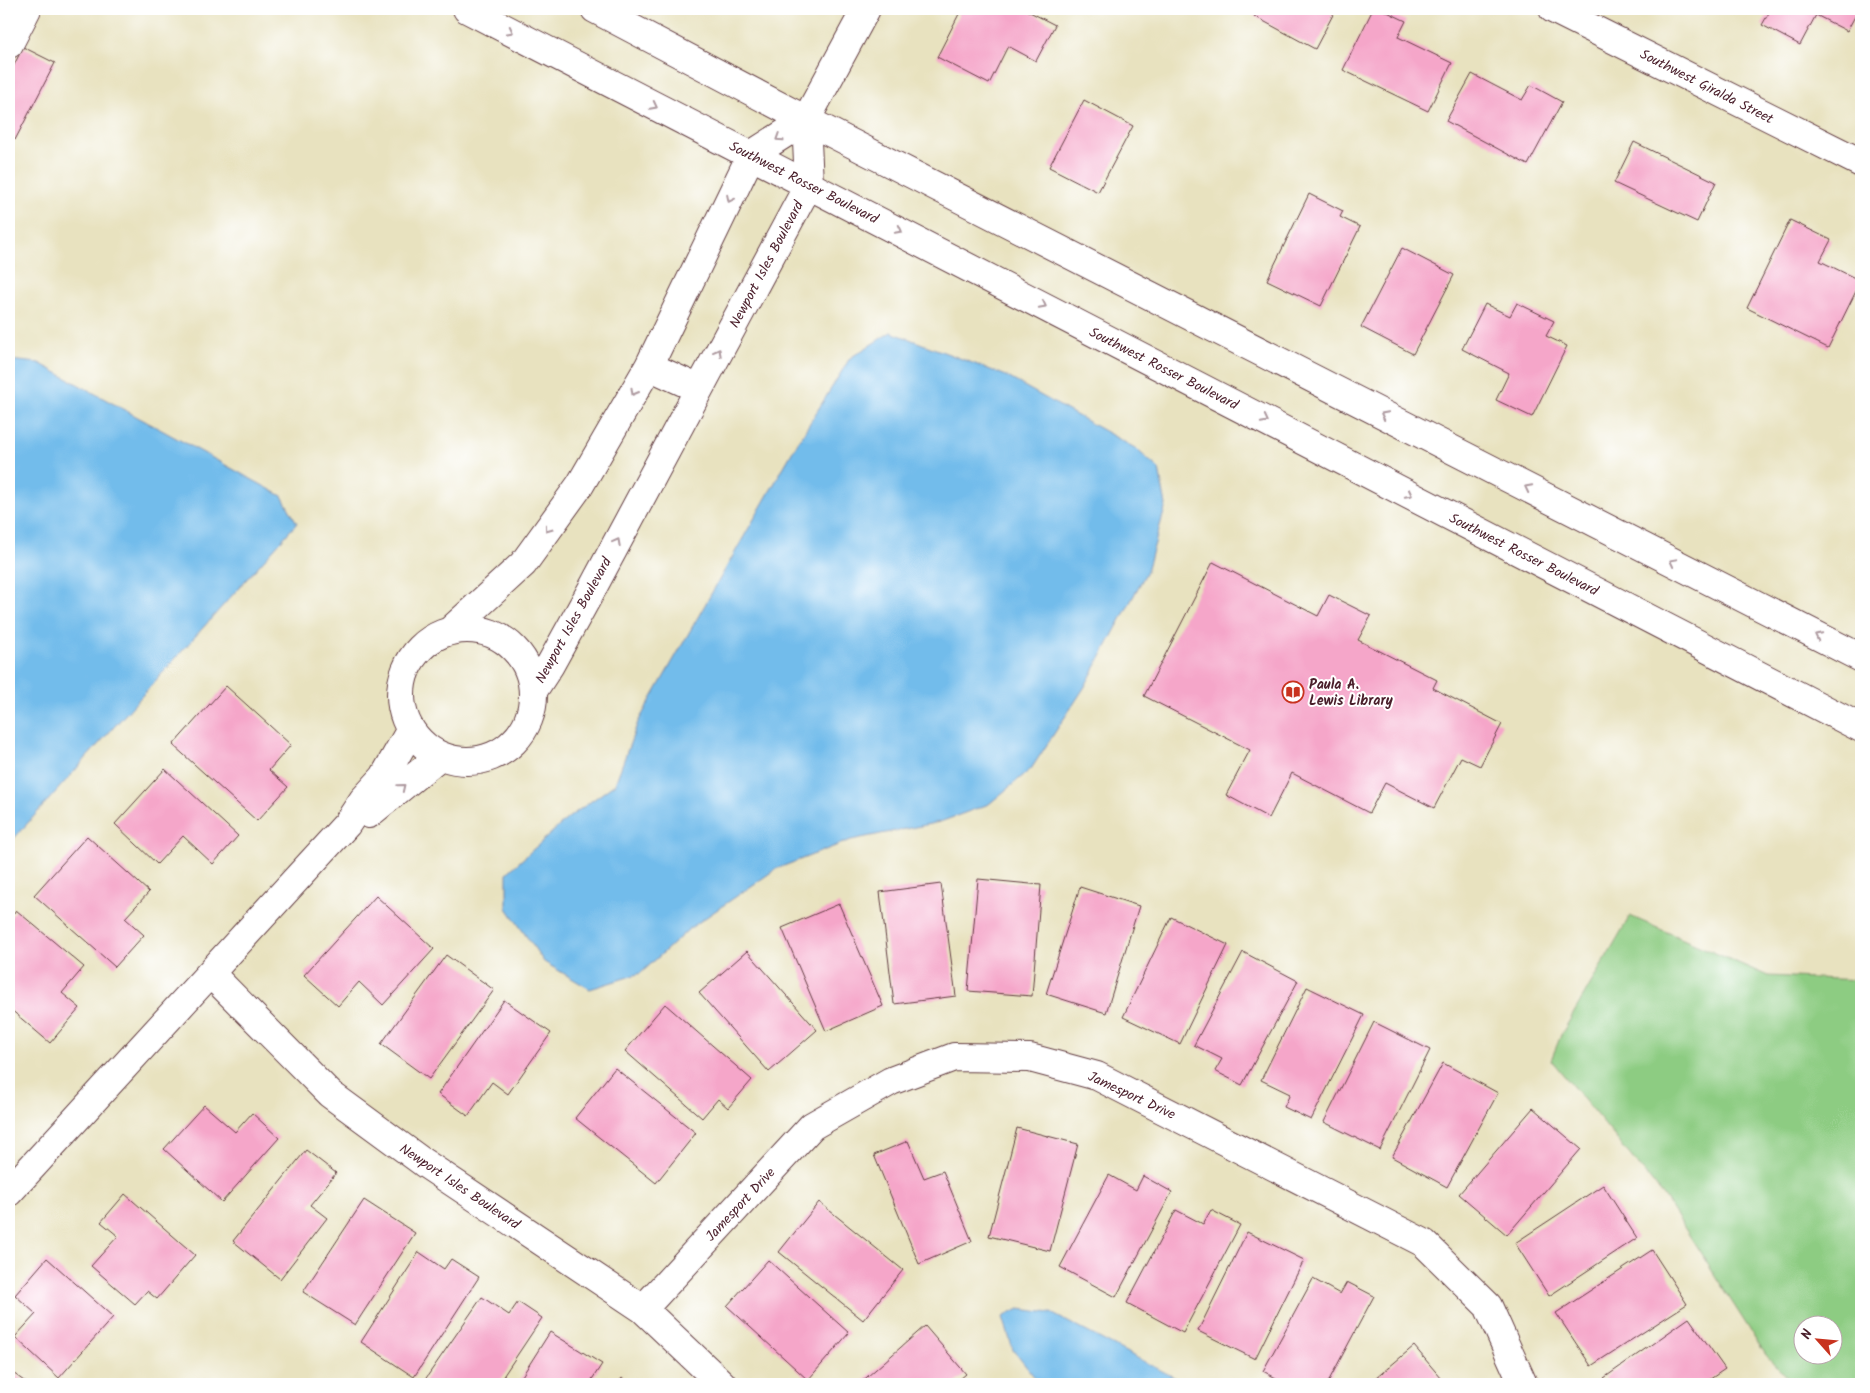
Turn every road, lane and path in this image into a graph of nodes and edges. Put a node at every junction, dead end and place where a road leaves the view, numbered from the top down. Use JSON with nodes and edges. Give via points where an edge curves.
{"nodes":[{"id":1,"x":28,"y":9,"type":"edge"},
{"id":2,"x":467,"y":9,"type":"edge"},
{"id":3,"x":595,"y":9,"type":"edge"},
{"id":4,"x":866,"y":9,"type":"edge"},
{"id":5,"x":1553,"y":9,"type":"edge"},
{"id":6,"x":9,"y":44,"type":"edge"},
{"id":7,"x":806,"y":120,"type":"junction"},
{"id":8,"x":751,"y":156,"type":"junction"},
{"id":9,"x":1861,"y":163,"type":"edge"},
{"id":10,"x":809,"y":184,"type":"junction"},
{"id":11,"x":649,"y":366,"type":"junction"},
{"id":12,"x":699,"y":389,"type":"junction"},
{"id":13,"x":451,"y":630,"type":"junction"},
{"id":14,"x":1861,"y":658,"type":"edge"},
{"id":15,"x":533,"y":691,"type":"junction"},
{"id":16,"x":1861,"y":728,"type":"edge"},
{"id":17,"x":410,"y":731,"type":"junction"},
{"id":18,"x":440,"y":756,"type":"junction"},
{"id":19,"x":347,"y":824,"type":"junction"},
{"id":20,"x":211,"y":974,"type":"junction"},
{"id":21,"x":9,"y":1192,"type":"edge"},
{"id":22,"x":643,"y":1309,"type":"junction"},
{"id":23,"x":722,"y":1384,"type":"edge"},
{"id":24,"x":1523,"y":1384,"type":"edge"}],
"edges":[{"from":1,"to":6,"type":"street"},
{"from":2,"to":8,"type":"street","name":"Southwest Rosser Boulevard","one_way":true},
{"from":3,"to":7,"type":"street"},
{"from":4,"to":7,"type":"street"},
{"from":5,"to":9,"type":"street","name":"Southwest Giralda Street"},
{"from":7,"to":8,"type":"street","one_way":true},
{"from":7,"to":10,"type":"street","name":"Newport Isles Boulevard"},
{"from":14,"to":7,"type":"street","one_way":true},
{"from":8,"to":10,"type":"street","name":"Southwest Rosser Boulevard"},
{"from":8,"to":11,"type":"street","one_way":true},
{"from":12,"to":10,"type":"street","name":"Newport Isles Boulevard","one_way":true},
{"from":10,"to":16,"type":"street","name":"Southwest Rosser Boulevard","one_way":true},
{"from":11,"to":12,"type":"street"},
{"from":11,"to":13,"type":"street","one_way":true,"via":[[580,485],[523,564]]},
{"from":15,"to":12,"type":"street","name":"Newport Isles Boulevard","one_way":true,"via":[[592,589]]},
{"from":13,"to":15,"type":"street","via":[[474,628],[508,641],[528,669]]},
{"from":13,"to":17,"type":"street","via":[[429,639],[407,664],[400,694],[401,710]]},
{"from":15,"to":18,"type":"street","via":[[530,714],[519,735],[502,751],[486,759],[463,762]]},
{"from":17,"to":18,"type":"street","via":[[421,744]]},
{"from":17,"to":19,"type":"street","via":[[384,777]]},
{"from":19,"to":18,"type":"street","one_way":true,"via":[[368,814]]},
{"from":19,"to":20,"type":"street"},
{"from":20,"to":21,"type":"street"},
{"from":20,"to":22,"type":"street","name":"Newport Isles Boulevard","via":[[330,1094],[424,1163]]},
{"from":22,"to":23,"type":"street","name":"Newport Isles Boulevard"},
{"from":22,"to":24,"type":"street","name":"Jamesport Drive","via":[[812,1126],[891,1081],[954,1057],[1030,1058],[1097,1076],[1424,1242],[1488,1306]]}]}
